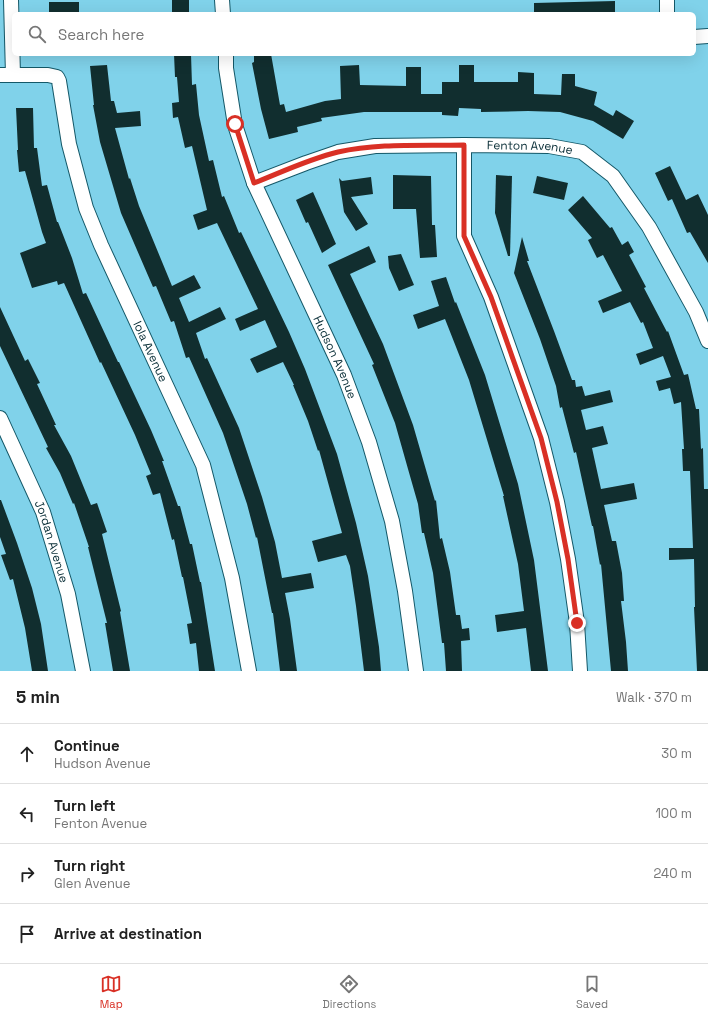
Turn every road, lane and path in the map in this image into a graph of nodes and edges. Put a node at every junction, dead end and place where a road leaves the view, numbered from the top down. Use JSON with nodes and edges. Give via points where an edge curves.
{"nodes":[{"id":1,"x":11,"y":0,"type":"edge"},
{"id":2,"x":222,"y":0,"type":"edge"},
{"id":3,"x":667,"y":0,"type":"edge"},
{"id":4,"x":671,"y":0,"type":"edge"},
{"id":5,"x":223,"y":12,"type":"edge"},
{"id":6,"x":667,"y":12,"type":"edge"},
{"id":7,"x":708,"y":36,"type":"edge"},
{"id":8,"x":696,"y":37,"type":"edge"},
{"id":9,"x":226,"y":56,"type":"edge"},
{"id":10,"x":7,"y":75,"type":"edge"},
{"id":11,"x":464,"y":145,"type":"junction"},
{"id":12,"x":254,"y":183,"type":"junction"},
{"id":13,"x":708,"y":341,"type":"edge"},
{"id":14,"x":0,"y":418,"type":"edge"},
{"id":15,"x":83,"y":671,"type":"edge"},
{"id":16,"x":249,"y":671,"type":"edge"},
{"id":17,"x":416,"y":671,"type":"edge"},
{"id":18,"x":580,"y":671,"type":"edge"}],
"edges":[{"from":1,"to":10,"type":"street"},
{"from":2,"to":5,"type":"street"},
{"from":3,"to":4,"type":"street"},
{"from":3,"to":6,"type":"street"},
{"from":7,"to":8,"type":"street"},
{"from":9,"to":12,"type":"street","name":"Hudson Avenue","via":[[235,124]]},
{"from":10,"to":16,"type":"street","name":"Iola Avenue","via":[[48,75],[56,77],[59,81],[69,144],[86,208],[203,465],[232,578]]},
{"from":11,"to":12,"type":"street","name":"Fenton Avenue","via":[[375,146],[338,152]]},
{"from":11,"to":13,"type":"street","name":"Fenton Avenue","via":[[549,146],[582,152],[612,176],[649,227],[696,312]]},
{"from":11,"to":18,"type":"street","via":[[464,236],[491,297],[541,438],[568,559],[577,623]]},
{"from":12,"to":17,"type":"street","name":"Hudson Avenue","via":[[344,375],[369,442],[392,521],[406,591]]},
{"from":14,"to":15,"type":"street","name":"Jordan Avenue","via":[[43,512],[68,594]]}]}
